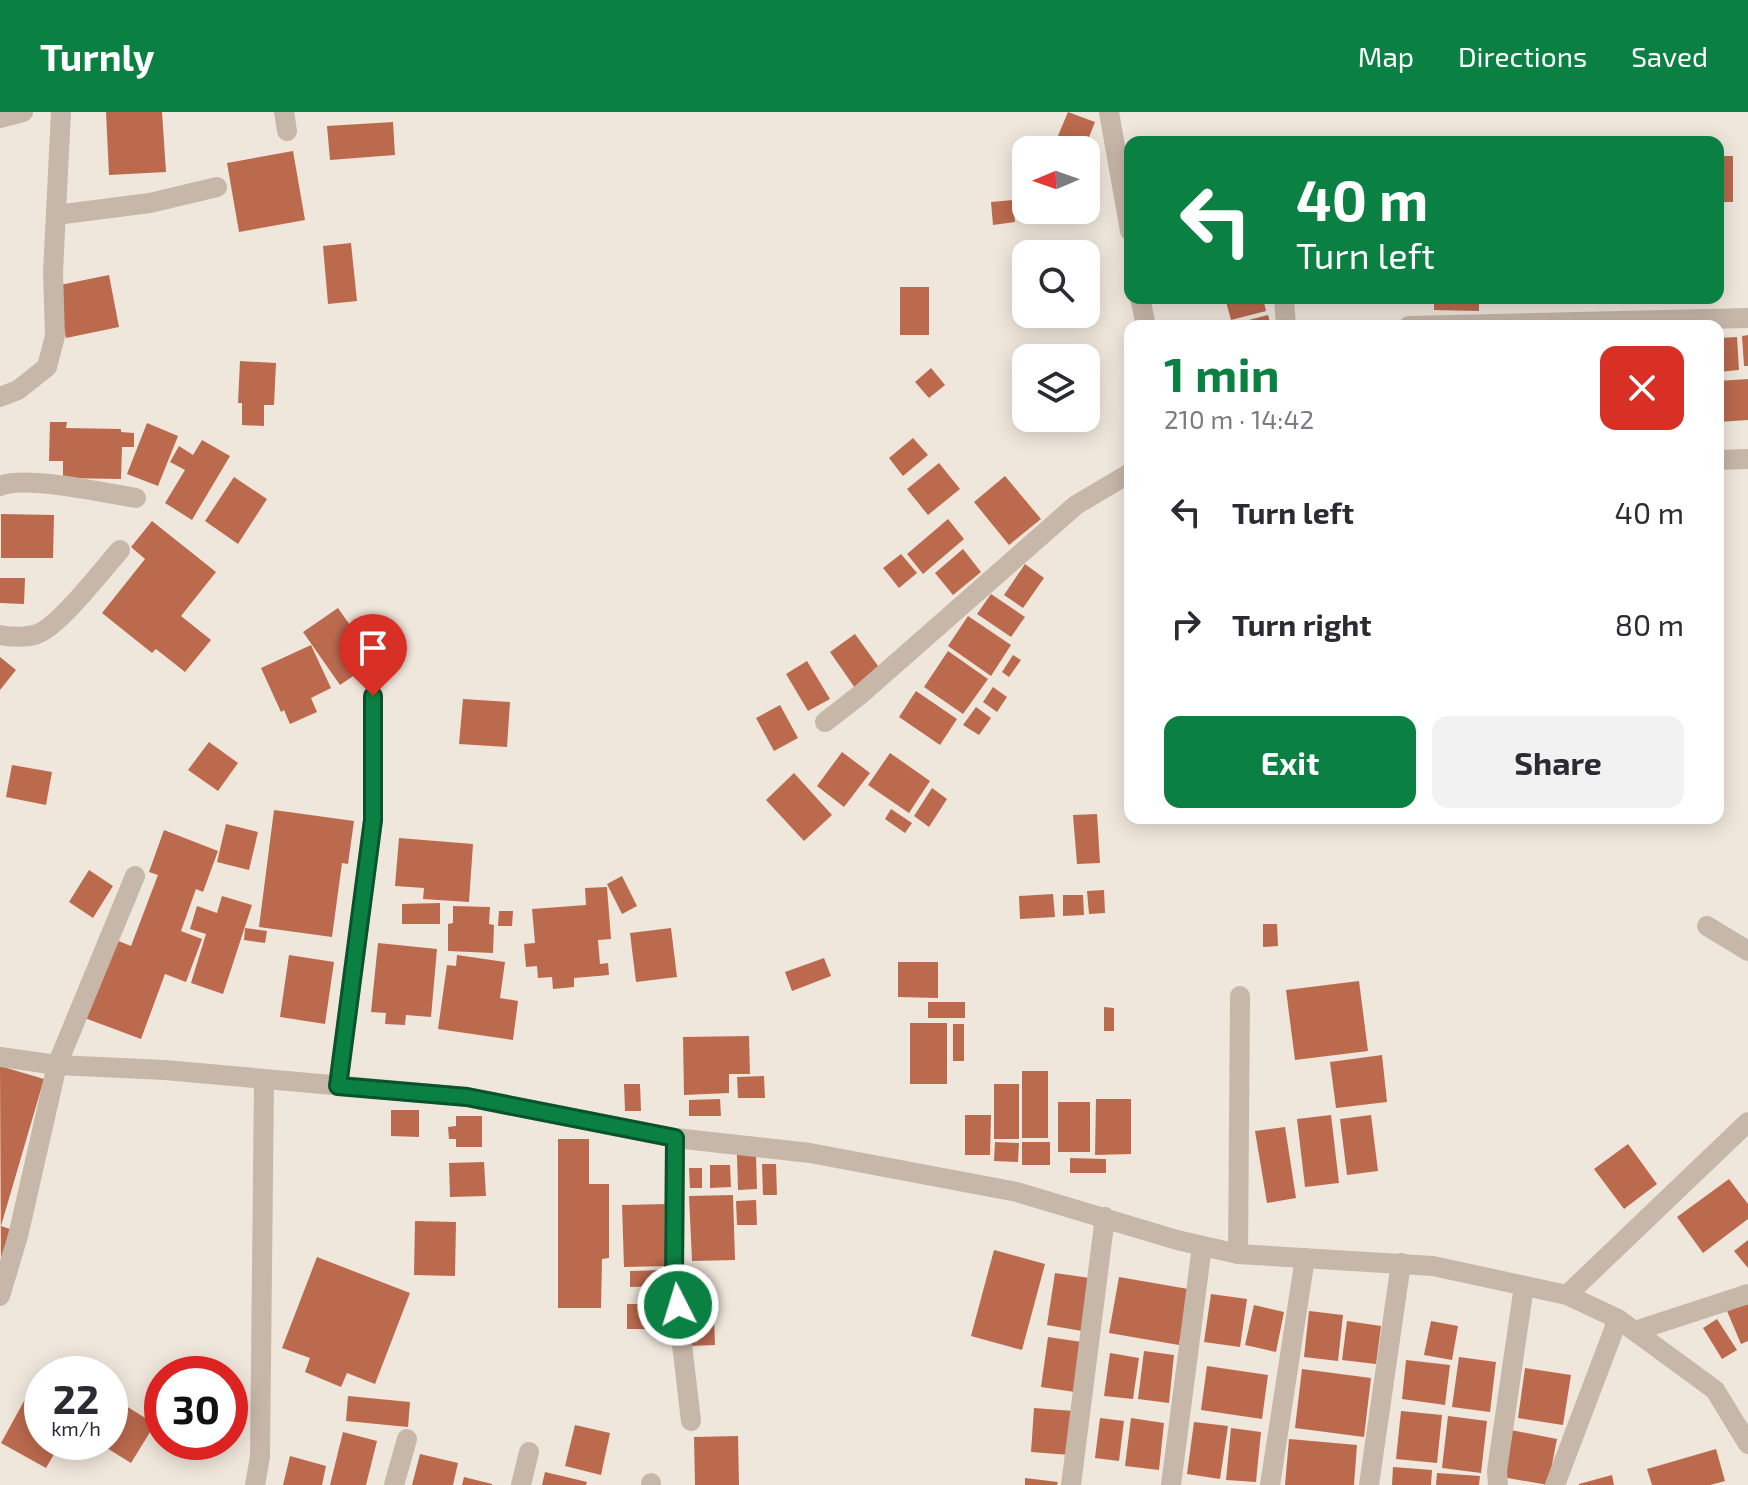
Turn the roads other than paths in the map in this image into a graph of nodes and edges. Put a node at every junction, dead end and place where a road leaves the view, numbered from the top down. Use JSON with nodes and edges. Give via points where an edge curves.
{"nodes":[{"id":1,"x":23,"y":112,"type":"edge"},
{"id":2,"x":61,"y":112,"type":"edge"},
{"id":3,"x":1109,"y":112,"type":"edge"},
{"id":4,"x":0,"y":118,"type":"edge"},
{"id":5,"x":217,"y":187,"type":"dead end"},
{"id":6,"x":1124,"y":197,"type":"edge"},
{"id":7,"x":56,"y":215,"type":"junction"},
{"id":8,"x":1748,"y":318,"type":"edge"},
{"id":9,"x":1663,"y":320,"type":"edge"},
{"id":10,"x":0,"y":397,"type":"edge"},
{"id":11,"x":1748,"y":459,"type":"edge"},
{"id":12,"x":1724,"y":460,"type":"edge"},
{"id":13,"x":1124,"y":477,"type":"edge"},
{"id":14,"x":0,"y":486,"type":"edge"},
{"id":15,"x":136,"y":498,"type":"dead end"},
{"id":16,"x":120,"y":550,"type":"dead end"},
{"id":17,"x":0,"y":635,"type":"edge"},
{"id":18,"x":373,"y":696,"type":"dead end"},
{"id":19,"x":825,"y":722,"type":"dead end"},
{"id":20,"x":135,"y":876,"type":"dead end"},
{"id":21,"x":1707,"y":926,"type":"dead end"},
{"id":22,"x":1748,"y":951,"type":"edge"},
{"id":23,"x":1240,"y":996,"type":"dead end"},
{"id":24,"x":0,"y":1057,"type":"edge"},
{"id":25,"x":57,"y":1065,"type":"junction"},
{"id":26,"x":264,"y":1080,"type":"junction"},
{"id":27,"x":338,"y":1086,"type":"junction"},
{"id":28,"x":1748,"y":1122,"type":"edge"},
{"id":29,"x":675,"y":1138,"type":"junction"},
{"id":30,"x":1105,"y":1217,"type":"junction"},
{"id":31,"x":1202,"y":1246,"type":"junction"},
{"id":32,"x":1238,"y":1254,"type":"junction"},
{"id":33,"x":1305,"y":1258,"type":"junction"},
{"id":34,"x":1401,"y":1263,"type":"junction"},
{"id":35,"x":1524,"y":1286,"type":"junction"},
{"id":36,"x":1748,"y":1294,"type":"edge"},
{"id":37,"x":1567,"y":1295,"type":"junction"},
{"id":38,"x":0,"y":1296,"type":"edge"},
{"id":39,"x":1618,"y":1319,"type":"junction"},
{"id":40,"x":1635,"y":1331,"type":"junction"},
{"id":41,"x":691,"y":1421,"type":"dead end"},
{"id":42,"x":1746,"y":1436,"type":"edge"},
{"id":43,"x":407,"y":1439,"type":"dead end"},
{"id":44,"x":529,"y":1452,"type":"dead end"},
{"id":45,"x":255,"y":1485,"type":"edge"},
{"id":46,"x":394,"y":1485,"type":"edge"},
{"id":47,"x":521,"y":1485,"type":"edge"},
{"id":48,"x":1071,"y":1485,"type":"edge"},
{"id":49,"x":1171,"y":1485,"type":"edge"},
{"id":50,"x":1270,"y":1485,"type":"edge"},
{"id":51,"x":1369,"y":1485,"type":"edge"},
{"id":52,"x":1498,"y":1485,"type":"edge"},
{"id":53,"x":1555,"y":1485,"type":"edge"}],
"edges":[{"from":1,"to":4,"type":"street"},
{"from":2,"to":7,"type":"street"},
{"from":3,"to":6,"type":"street"},
{"from":5,"to":7,"type":"street","via":[[150,203]]},
{"from":7,"to":10,"type":"street","via":[[55,336],[47,367]]},
{"from":8,"to":9,"type":"street"},
{"from":11,"to":12,"type":"street"},
{"from":13,"to":19,"type":"street","via":[[1076,505]]},
{"from":14,"to":15,"type":"street","via":[[32,483]]},
{"from":16,"to":17,"type":"street","via":[[63,615],[39,634]]},
{"from":18,"to":27,"type":"street","via":[[373,820]]},
{"from":20,"to":25,"type":"street"},
{"from":21,"to":22,"type":"street"},
{"from":23,"to":32,"type":"street"},
{"from":24,"to":25,"type":"street"},
{"from":25,"to":26,"type":"street"},
{"from":25,"to":38,"type":"street"},
{"from":26,"to":27,"type":"street"},
{"from":26,"to":45,"type":"street","via":[[260,1457]]},
{"from":27,"to":29,"type":"street","via":[[467,1097]]},
{"from":28,"to":37,"type":"street"},
{"from":29,"to":30,"type":"street","via":[[892,1167],[1017,1192]]},
{"from":29,"to":41,"type":"street","via":[[674,1276]]},
{"from":30,"to":31,"type":"street"},
{"from":30,"to":48,"type":"street"},
{"from":31,"to":32,"type":"street"},
{"from":31,"to":49,"type":"street"},
{"from":32,"to":33,"type":"street"},
{"from":33,"to":34,"type":"street"},
{"from":33,"to":50,"type":"street"},
{"from":34,"to":35,"type":"street"},
{"from":34,"to":51,"type":"street"},
{"from":35,"to":37,"type":"street"},
{"from":35,"to":52,"type":"street"},
{"from":36,"to":40,"type":"street"},
{"from":37,"to":39,"type":"street"},
{"from":39,"to":40,"type":"street"},
{"from":39,"to":53,"type":"street"},
{"from":40,"to":42,"type":"street","via":[[1715,1390]]},
{"from":43,"to":46,"type":"street"},
{"from":44,"to":47,"type":"street"}]}
